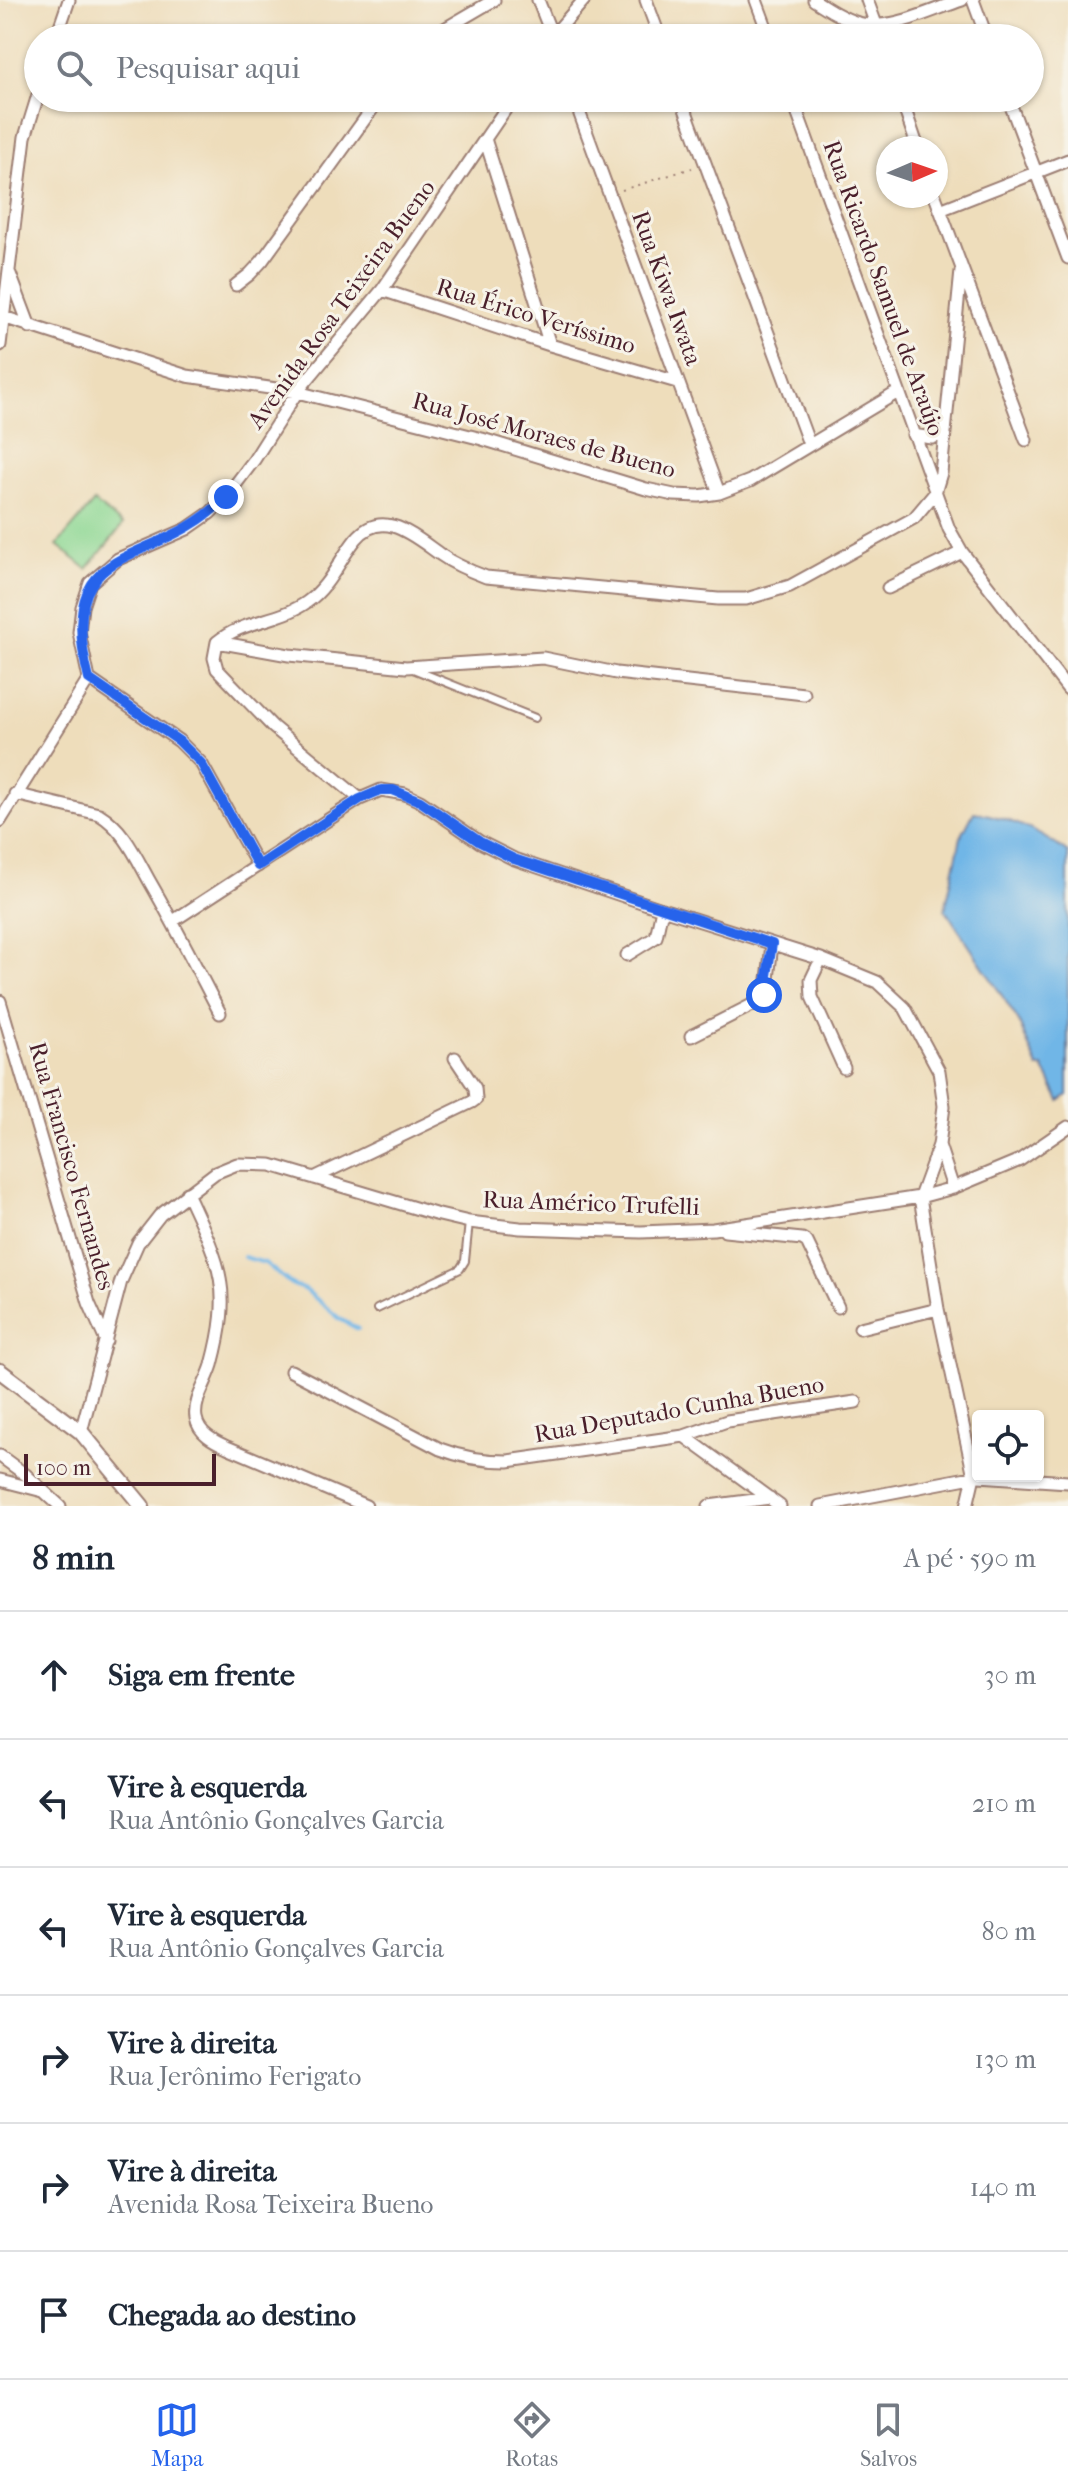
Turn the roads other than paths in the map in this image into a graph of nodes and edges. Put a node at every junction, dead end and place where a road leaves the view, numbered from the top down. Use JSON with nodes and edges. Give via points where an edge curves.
{"nodes":[{"id":1,"x":69,"y":0,"type":"edge"},
{"id":2,"x":494,"y":0,"type":"edge"},
{"id":3,"x":538,"y":0,"type":"edge"},
{"id":4,"x":584,"y":0,"type":"edge"},
{"id":5,"x":646,"y":0,"type":"edge"},
{"id":6,"x":756,"y":0,"type":"edge"},
{"id":7,"x":814,"y":0,"type":"edge"},
{"id":8,"x":867,"y":0,"type":"edge"},
{"id":9,"x":962,"y":0,"type":"edge"},
{"id":10,"x":973,"y":0,"type":"edge"},
{"id":11,"x":61,"y":24,"type":"edge"},
{"id":12,"x":453,"y":24,"type":"edge"},
{"id":13,"x":547,"y":24,"type":"edge"},
{"id":14,"x":563,"y":24,"type":"edge"},
{"id":15,"x":655,"y":24,"type":"edge"},
{"id":16,"x":765,"y":24,"type":"edge"},
{"id":17,"x":868,"y":24,"type":"edge"},
{"id":18,"x":877,"y":24,"type":"edge"},
{"id":19,"x":880,"y":24,"type":"edge"},
{"id":20,"x":982,"y":24,"type":"edge"},
{"id":21,"x":33,"y":112,"type":"edge"},
{"id":22,"x":370,"y":112,"type":"edge"},
{"id":23,"x":504,"y":112,"type":"edge"},
{"id":24,"x":579,"y":112,"type":"edge"},
{"id":25,"x":686,"y":112,"type":"edge"},
{"id":26,"x":797,"y":112,"type":"edge"},
{"id":27,"x":906,"y":112,"type":"edge"},
{"id":28,"x":1013,"y":112,"type":"edge"},
{"id":29,"x":914,"y":136,"type":"edge"},
{"id":30,"x":486,"y":142,"type":"junction"},
{"id":31,"x":1068,"y":160,"type":"edge"},
{"id":32,"x":1036,"y":174,"type":"junction"},
{"id":33,"x":940,"y":210,"type":"joint"},
{"id":34,"x":1068,"y":258,"type":"edge"},
{"id":35,"x":8,"y":270,"type":"junction"},
{"id":36,"x":961,"y":271,"type":"junction"},
{"id":37,"x":236,"y":285,"type":"dead end"},
{"id":38,"x":0,"y":289,"type":"edge"},
{"id":39,"x":382,"y":290,"type":"junction"},
{"id":40,"x":2,"y":316,"type":"edge"},
{"id":41,"x":30,"y":327,"type":"junction"},
{"id":42,"x":0,"y":345,"type":"edge"},
{"id":43,"x":550,"y":345,"type":"junction"},
{"id":44,"x":677,"y":382,"type":"junction"},
{"id":45,"x":297,"y":392,"type":"junction"},
{"id":46,"x":898,"y":392,"type":"junction"},
{"id":47,"x":945,"y":433,"type":"junction"},
{"id":48,"x":913,"y":435,"type":"junction"},
{"id":49,"x":1026,"y":440,"type":"dead end"},
{"id":50,"x":809,"y":444,"type":"junction"},
{"id":51,"x":719,"y":493,"type":"junction"},
{"id":52,"x":935,"y":493,"type":"junction"},
{"id":53,"x":962,"y":552,"type":"junction"},
{"id":54,"x":888,"y":588,"type":"dead end"},
{"id":55,"x":217,"y":642,"type":"junction"},
{"id":56,"x":406,"y":667,"type":"junction"},
{"id":57,"x":89,"y":679,"type":"junction"},
{"id":58,"x":1068,"y":689,"type":"edge"},
{"id":59,"x":804,"y":694,"type":"dead end"},
{"id":60,"x":535,"y":718,"type":"dead end"},
{"id":61,"x":15,"y":794,"type":"junction"},
{"id":62,"x":360,"y":799,"type":"junction"},
{"id":63,"x":0,"y":821,"type":"edge"},
{"id":64,"x":258,"y":866,"type":"junction"},
{"id":65,"x":662,"y":909,"type":"junction"},
{"id":66,"x":173,"y":921,"type":"junction"},
{"id":67,"x":772,"y":944,"type":"junction"},
{"id":68,"x":627,"y":955,"type":"dead end"},
{"id":69,"x":821,"y":959,"type":"junction"},
{"id":70,"x":0,"y":1001,"type":"edge"},
{"id":71,"x":220,"y":1013,"type":"dead end"},
{"id":72,"x":691,"y":1036,"type":"dead end"},
{"id":73,"x":455,"y":1058,"type":"dead end"},
{"id":74,"x":844,"y":1068,"type":"dead end"},
{"id":75,"x":1068,"y":1127,"type":"edge"},
{"id":76,"x":939,"y":1145,"type":"junction"},
{"id":77,"x":314,"y":1178,"type":"junction"},
{"id":78,"x":953,"y":1188,"type":"junction"},
{"id":79,"x":187,"y":1193,"type":"junction"},
{"id":80,"x":920,"y":1197,"type":"junction"},
{"id":81,"x":469,"y":1222,"type":"junction"},
{"id":82,"x":713,"y":1229,"type":"junction"},
{"id":83,"x":838,"y":1307,"type":"dead end"},
{"id":84,"x":377,"y":1309,"type":"dead end"},
{"id":85,"x":938,"y":1309,"type":"junction"},
{"id":86,"x":860,"y":1328,"type":"dead end"},
{"id":87,"x":106,"y":1341,"type":"junction"},
{"id":88,"x":0,"y":1371,"type":"edge"},
{"id":89,"x":291,"y":1371,"type":"dead end"},
{"id":90,"x":856,"y":1402,"type":"dead end"},
{"id":91,"x":81,"y":1432,"type":"junction"},
{"id":92,"x":684,"y":1436,"type":"junction"},
{"id":93,"x":972,"y":1455,"type":"edge"},
{"id":94,"x":0,"y":1456,"type":"edge"},
{"id":95,"x":972,"y":1477,"type":"edge"},
{"id":96,"x":0,"y":1480,"type":"edge"},
{"id":97,"x":1044,"y":1480,"type":"edge"},
{"id":98,"x":975,"y":1482,"type":"edge"},
{"id":99,"x":1068,"y":1482,"type":"edge"},
{"id":100,"x":44,"y":1491,"type":"junction"},
{"id":101,"x":770,"y":1498,"type":"junction"},
{"id":102,"x":60,"y":1506,"type":"edge"},
{"id":103,"x":142,"y":1506,"type":"edge"},
{"id":104,"x":366,"y":1506,"type":"edge"},
{"id":105,"x":709,"y":1506,"type":"edge"},
{"id":106,"x":780,"y":1506,"type":"edge"},
{"id":107,"x":820,"y":1506,"type":"edge"},
{"id":108,"x":967,"y":1506,"type":"edge"}],
"edges":[{"from":1,"to":11,"type":"street"},
{"from":2,"to":12,"type":"street"},
{"from":3,"to":13,"type":"street"},
{"from":4,"to":14,"type":"street"},
{"from":5,"to":15,"type":"street"},
{"from":6,"to":16,"type":"street"},
{"from":7,"to":17,"type":"street","via":[[840,16]]},
{"from":8,"to":18,"type":"street"},
{"from":9,"to":19,"type":"street"},
{"from":10,"to":20,"type":"street"},
{"from":21,"to":35,"type":"street"},
{"from":22,"to":37,"type":"street","via":[[262,261]]},
{"from":23,"to":30,"type":"street","name":"Avenida Rosa Teixeira Bueno"},
{"from":24,"to":44,"type":"street","name":"Rua Kiwa Iwata"},
{"from":25,"to":50,"type":"street"},
{"from":26,"to":46,"type":"street","name":"Rua Ricardo Samuel de Araújo"},
{"from":27,"to":29,"type":"street"},
{"from":28,"to":32,"type":"street"},
{"from":30,"to":39,"type":"street","name":"Avenida Rosa Teixeira Bueno"},
{"from":30,"to":43,"type":"street"},
{"from":31,"to":32,"type":"street"},
{"from":32,"to":33,"type":"street"},
{"from":32,"to":34,"type":"street"},
{"from":33,"to":36,"type":"street"},
{"from":35,"to":38,"type":"street"},
{"from":35,"to":40,"type":"street"},
{"from":35,"to":41,"type":"street"},
{"from":36,"to":47,"type":"street"},
{"from":36,"to":49,"type":"street"},
{"from":39,"to":43,"type":"street","name":"Rua Érico Veríssimo"},
{"from":39,"to":45,"type":"street","name":"Avenida Rosa Teixeira Bueno"},
{"from":40,"to":41,"type":"street","name":"Rua José Moraes de Bueno"},
{"from":40,"to":42,"type":"street"},
{"from":41,"to":45,"type":"street","name":"Rua José Moraes de Bueno","via":[[187,376]]},
{"from":43,"to":44,"type":"street","name":"Rua Érico Veríssimo"},
{"from":44,"to":51,"type":"street","name":"Rua Kiwa Iwata"},
{"from":45,"to":51,"type":"street","name":"Rua José Moraes de Bueno","via":[[482,439],[646,489],[687,496]]},
{"from":45,"to":57,"type":"street","name":"Avenida Rosa Teixeira Bueno","via":[[254,460],[210,513],[187,529],[118,559],[90,583],[79,632]]},
{"from":46,"to":48,"type":"street","name":"Rua Ricardo Samuel de Araújo"},
{"from":46,"to":50,"type":"street","name":"Rua José Moraes de Bueno"},
{"from":47,"to":48,"type":"street"},
{"from":47,"to":52,"type":"street"},
{"from":48,"to":52,"type":"street","name":"Rua Ricardo Samuel de Araújo"},
{"from":50,"to":51,"type":"street","name":"Rua José Moraes de Bueno","via":[[750,481]]},
{"from":52,"to":53,"type":"street","name":"Rua Ricardo Samuel de Araújo"},
{"from":52,"to":55,"type":"street","via":[[914,518],[790,586],[746,599],[486,577],[463,569],[409,530],[379,524],[356,538],[307,603],[280,617],[239,627]]},
{"from":53,"to":54,"type":"street"},
{"from":53,"to":58,"type":"street","name":"Rua Ricardo Samuel de Araújo"},
{"from":55,"to":56,"type":"street"},
{"from":55,"to":62,"type":"street","via":[[217,669],[273,727]]},
{"from":56,"to":59,"type":"street","via":[[543,658],[616,673]]},
{"from":56,"to":60,"type":"lane"},
{"from":57,"to":61,"type":"street"},
{"from":57,"to":64,"type":"street","via":[[179,741],[201,763]]},
{"from":61,"to":63,"type":"street"},
{"from":61,"to":66,"type":"street","via":[[110,820]]},
{"from":62,"to":64,"type":"street"},
{"from":62,"to":65,"type":"street","via":[[381,790],[405,794],[514,859]]},
{"from":64,"to":66,"type":"street"},
{"from":65,"to":67,"type":"street"},
{"from":65,"to":68,"type":"street","via":[[656,937]]},
{"from":66,"to":71,"type":"street"},
{"from":67,"to":69,"type":"street"},
{"from":67,"to":72,"type":"street","via":[[764,995],[758,1002]]},
{"from":69,"to":74,"type":"street","via":[[811,980],[812,997]]},
{"from":69,"to":76,"type":"street","via":[[877,982],[905,1008],[939,1071],[944,1106]]},
{"from":70,"to":87,"type":"street","name":"Rua Francisco Fernandes","via":[[89,1303]]},
{"from":73,"to":77,"type":"street","via":[[475,1088],[476,1099]]},
{"from":75,"to":78,"type":"street","name":"Rua Américo Trufelli","via":[[1020,1160]]},
{"from":76,"to":78,"type":"street"},
{"from":76,"to":80,"type":"street"},
{"from":77,"to":79,"type":"street","name":"Rua Américo Trufelli","via":[[271,1165],[237,1164]]},
{"from":77,"to":81,"type":"street","name":"Rua Américo Trufelli"},
{"from":78,"to":80,"type":"street","name":"Rua Américo Trufelli"},
{"from":79,"to":87,"type":"street","name":"Rua Américo Trufelli","via":[[160,1215],[130,1258]]},
{"from":79,"to":104,"type":"street","via":[[221,1273],[223,1307],[221,1332],[197,1403],[199,1427],[227,1447]]},
{"from":80,"to":82,"type":"street","name":"Rua Américo Trufelli"},
{"from":80,"to":85,"type":"street"},
{"from":81,"to":82,"type":"street","name":"Rua Américo Trufelli","via":[[641,1232]]},
{"from":81,"to":84,"type":"lane","via":[[460,1269]]},
{"from":82,"to":83,"type":"street","via":[[807,1242]]},
{"from":85,"to":86,"type":"street"},
{"from":85,"to":93,"type":"street"},
{"from":87,"to":91,"type":"street","name":"Rua Américo Trufelli"},
{"from":88,"to":91,"type":"street"},
{"from":89,"to":92,"type":"street","name":"Rua Deputado Cunha Bueno","via":[[465,1459],[508,1461]]},
{"from":90,"to":92,"type":"street","name":"Rua Deputado Cunha Bueno","via":[[727,1421]]},
{"from":91,"to":103,"type":"street"},
{"from":92,"to":101,"type":"street"},
{"from":94,"to":100,"type":"street"},
{"from":95,"to":107,"type":"street"},
{"from":96,"to":100,"type":"street"},
{"from":97,"to":99,"type":"street"},
{"from":98,"to":108,"type":"street"},
{"from":100,"to":102,"type":"street"},
{"from":101,"to":105,"type":"street"},
{"from":101,"to":106,"type":"street"}]}
